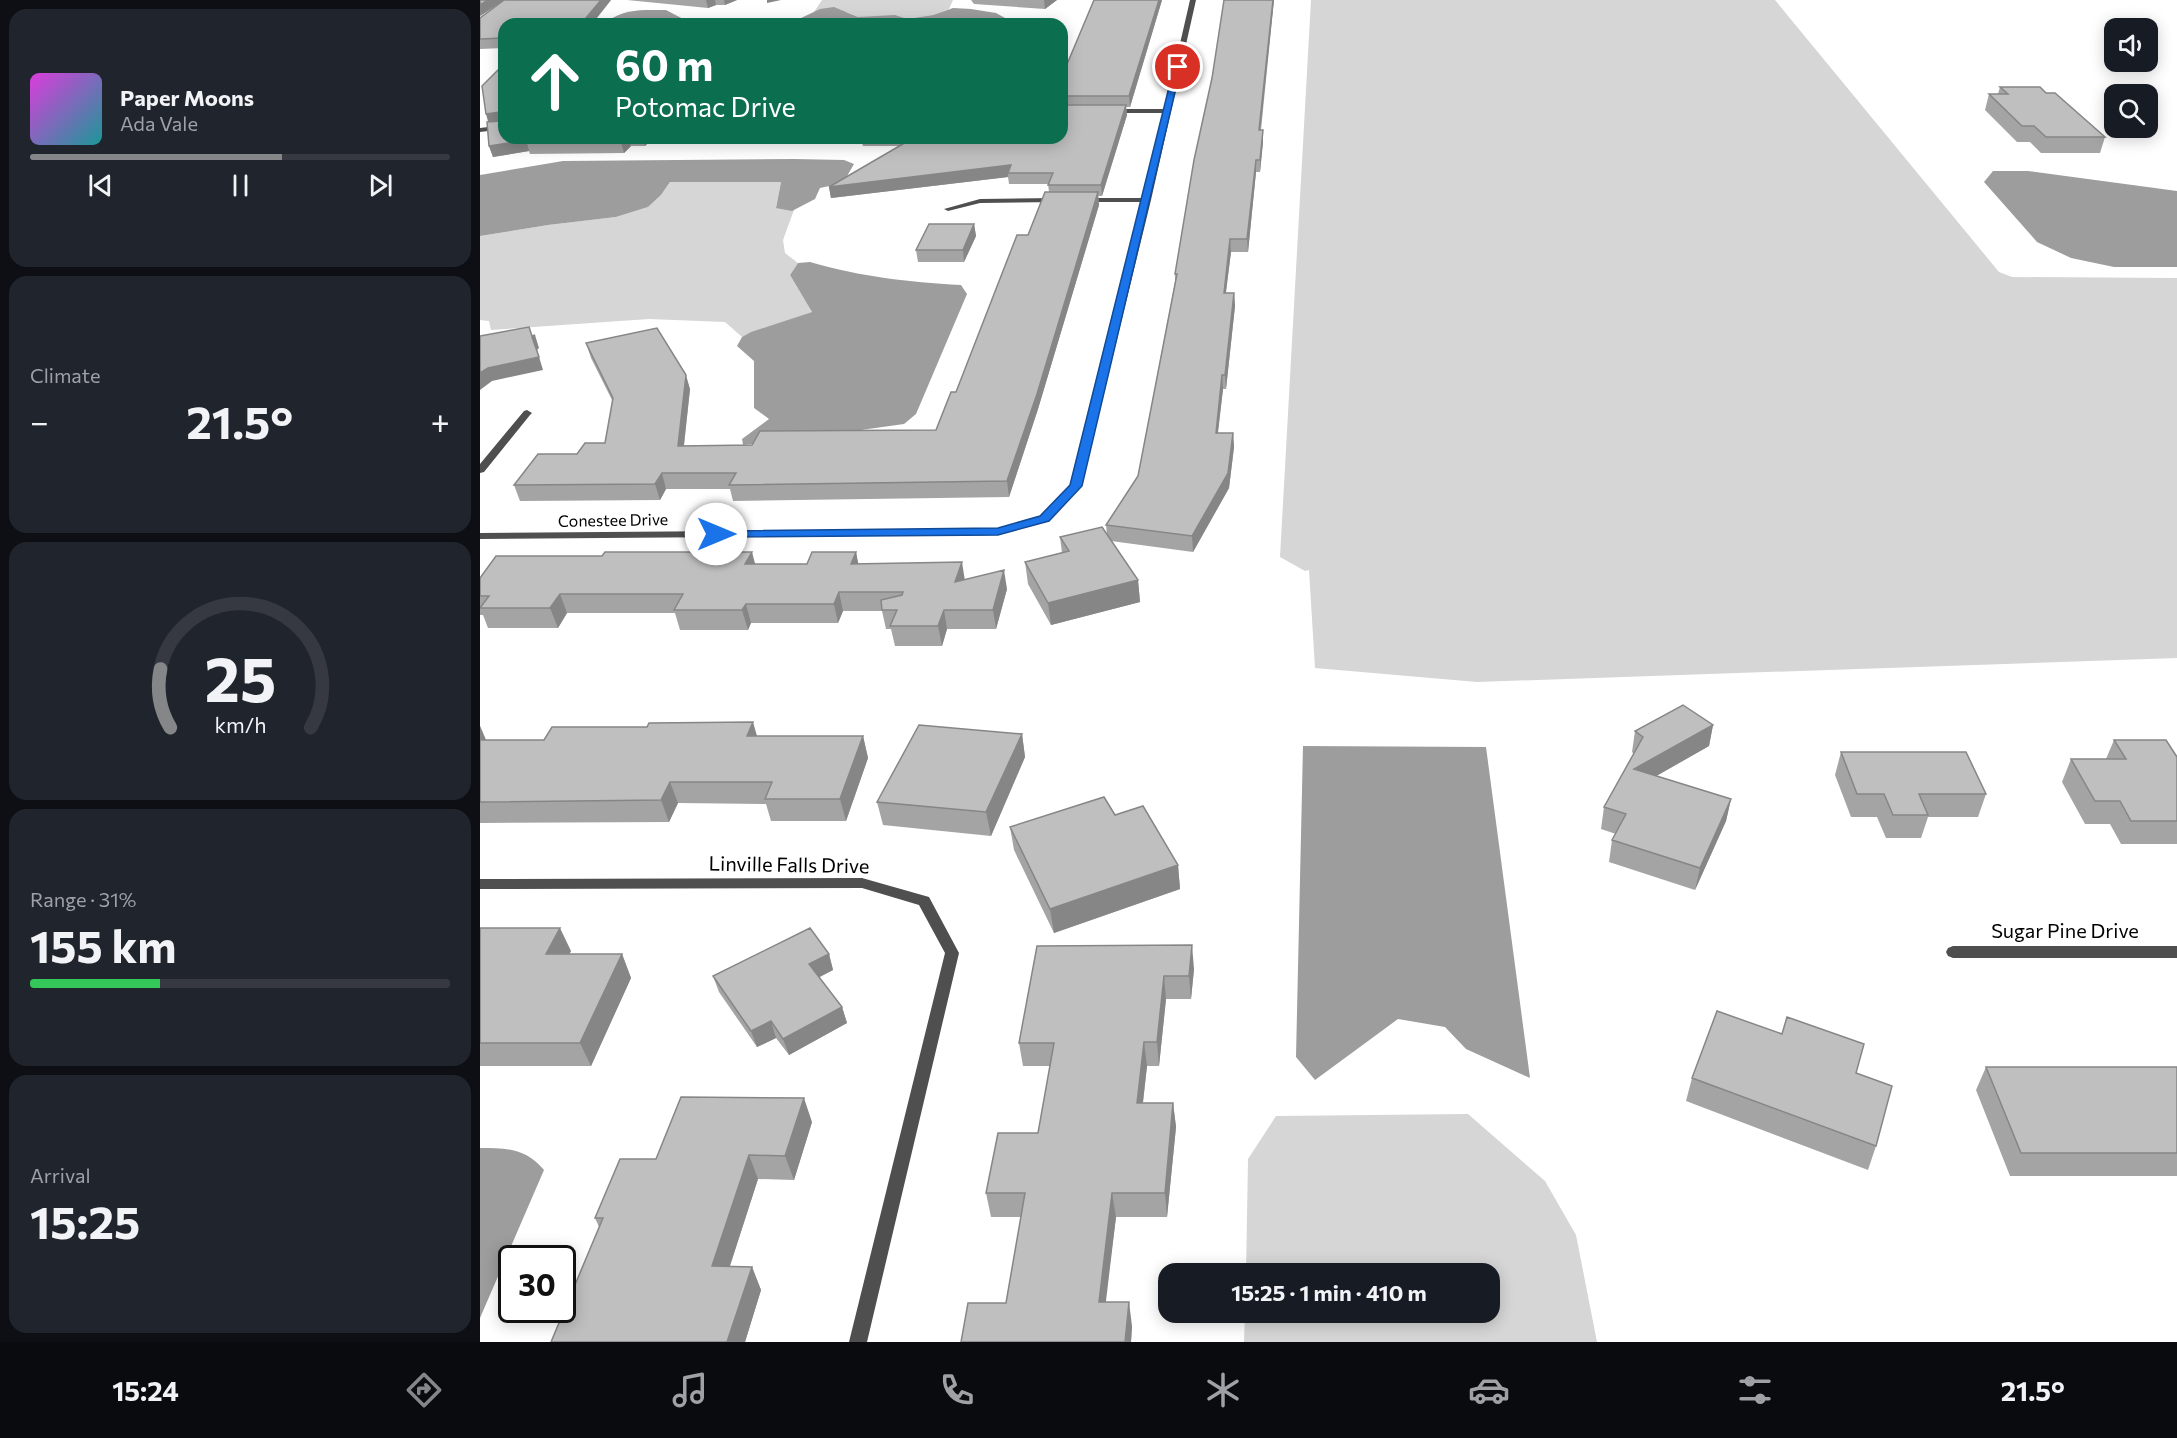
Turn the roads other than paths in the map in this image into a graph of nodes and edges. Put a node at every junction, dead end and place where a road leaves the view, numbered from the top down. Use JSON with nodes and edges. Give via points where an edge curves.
{"nodes":[{"id":1,"x":1193,"y":0,"type":"edge"},
{"id":2,"x":1097,"y":111,"type":"edge"},
{"id":3,"x":1167,"y":111,"type":"junction"},
{"id":4,"x":498,"y":128,"type":"edge"},
{"id":5,"x":480,"y":130,"type":"edge"},
{"id":6,"x":1064,"y":200,"type":"edge"},
{"id":7,"x":1075,"y":200,"type":"edge"},
{"id":8,"x":1147,"y":200,"type":"junction"},
{"id":9,"x":948,"y":209,"type":"dead end"},
{"id":10,"x":527,"y":413,"type":"dead end"},
{"id":11,"x":480,"y":470,"type":"edge"},
{"id":12,"x":480,"y":536,"type":"edge"},
{"id":13,"x":480,"y":884,"type":"edge"},
{"id":14,"x":1953,"y":952,"type":"dead end"},
{"id":15,"x":2177,"y":952,"type":"edge"},
{"id":16,"x":858,"y":1342,"type":"edge"}],
"edges":[{"from":1,"to":3,"type":"street","name":"Conestee Drive"},
{"from":2,"to":3,"type":"street"},
{"from":3,"to":8,"type":"street","name":"Conestee Drive"},
{"from":4,"to":5,"type":"street"},
{"from":6,"to":9,"type":"street","via":[[980,201]]},
{"from":7,"to":8,"type":"street"},
{"from":8,"to":12,"type":"street","name":"Conestee Drive","via":[[1076,486],[1044,518],[998,532]]},
{"from":10,"to":11,"type":"street"},
{"from":13,"to":16,"type":"street","name":"Linville Falls Drive","via":[[862,884],[924,901],[952,953]]},
{"from":14,"to":15,"type":"street","name":"Sugar Pine Drive"}]}
